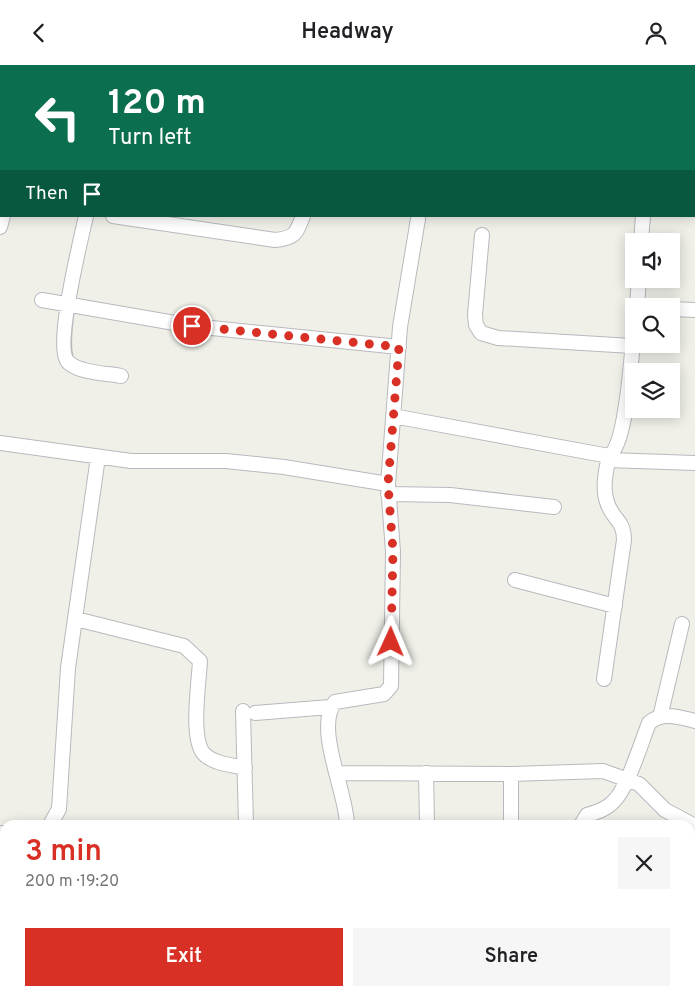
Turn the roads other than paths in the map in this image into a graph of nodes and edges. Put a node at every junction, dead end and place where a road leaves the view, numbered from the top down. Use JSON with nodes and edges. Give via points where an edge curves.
{"nodes":[{"id":1,"x":86,"y":217,"type":"edge"},
{"id":2,"x":120,"y":217,"type":"edge"},
{"id":3,"x":303,"y":217,"type":"edge"},
{"id":4,"x":643,"y":217,"type":"edge"},
{"id":5,"x":418,"y":219,"type":"dead end"},
{"id":6,"x":642,"y":233,"type":"edge"},
{"id":7,"x":482,"y":235,"type":"dead end"},
{"id":8,"x":42,"y":300,"type":"dead end"},
{"id":9,"x":68,"y":304,"type":"junction"},
{"id":10,"x":680,"y":309,"type":"edge"},
{"id":11,"x":695,"y":310,"type":"edge"},
{"id":12,"x":625,"y":339,"type":"edge"},
{"id":13,"x":399,"y":347,"type":"junction"},
{"id":14,"x":631,"y":353,"type":"edge"},
{"id":15,"x":121,"y":376,"type":"dead end"},
{"id":16,"x":392,"y":416,"type":"junction"},
{"id":17,"x":0,"y":443,"type":"edge"},
{"id":18,"x":98,"y":457,"type":"junction"},
{"id":19,"x":608,"y":458,"type":"junction"},
{"id":20,"x":695,"y":463,"type":"edge"},
{"id":21,"x":388,"y":489,"type":"junction"},
{"id":22,"x":554,"y":507,"type":"dead end"},
{"id":23,"x":515,"y":580,"type":"dead end"},
{"id":24,"x":615,"y":606,"type":"junction"},
{"id":25,"x":76,"y":619,"type":"junction"},
{"id":26,"x":682,"y":624,"type":"dead end"},
{"id":27,"x":604,"y":679,"type":"dead end"},
{"id":28,"x":330,"y":707,"type":"junction"},
{"id":29,"x":660,"y":717,"type":"junction"},
{"id":30,"x":695,"y":721,"type":"edge"},
{"id":31,"x":245,"y":768,"type":"junction"},
{"id":32,"x":336,"y":773,"type":"junction"},
{"id":33,"x":426,"y":773,"type":"junction"},
{"id":34,"x":511,"y":774,"type":"junction"},
{"id":35,"x":626,"y":779,"type":"junction"},
{"id":36,"x":53,"y":820,"type":"edge"},
{"id":37,"x":246,"y":820,"type":"edge"},
{"id":38,"x":346,"y":820,"type":"edge"},
{"id":39,"x":427,"y":820,"type":"edge"},
{"id":40,"x":511,"y":820,"type":"edge"},
{"id":41,"x":584,"y":820,"type":"edge"},
{"id":42,"x":684,"y":820,"type":"edge"}],
"edges":[{"from":1,"to":9,"type":"street"},
{"from":2,"to":3,"type":"street","via":[[275,240],[288,239],[296,233]]},
{"from":4,"to":6,"type":"street"},
{"from":5,"to":13,"type":"street"},
{"from":7,"to":12,"type":"street","via":[[474,315],[481,333],[498,338]]},
{"from":8,"to":9,"type":"street"},
{"from":9,"to":13,"type":"street","via":[[192,326]]},
{"from":9,"to":15,"type":"street","via":[[63,338],[67,362],[77,368]]},
{"from":10,"to":11,"type":"street"},
{"from":13,"to":16,"type":"street"},
{"from":14,"to":19,"type":"street","via":[[622,436],[615,452]]},
{"from":16,"to":19,"type":"street"},
{"from":16,"to":21,"type":"street"},
{"from":17,"to":18,"type":"street"},
{"from":18,"to":21,"type":"street","via":[[284,467]]},
{"from":18,"to":25,"type":"street"},
{"from":19,"to":20,"type":"street"},
{"from":19,"to":24,"type":"street","via":[[606,501],[624,528]]},
{"from":21,"to":22,"type":"street"},
{"from":21,"to":28,"type":"street","via":[[393,551],[391,686],[384,694],[334,702]]},
{"from":23,"to":24,"type":"street"},
{"from":24,"to":27,"type":"street"},
{"from":25,"to":31,"type":"street","via":[[184,646],[194,653],[200,661],[196,720],[199,745],[204,754],[217,762]]},
{"from":25,"to":36,"type":"street","via":[[68,668],[59,809]]},
{"from":26,"to":29,"type":"street"},
{"from":28,"to":31,"type":"street","via":[[249,712]]},
{"from":28,"to":32,"type":"street","via":[[331,760]]},
{"from":29,"to":30,"type":"street","via":[[670,715]]},
{"from":29,"to":35,"type":"street","via":[[649,723]]},
{"from":31,"to":37,"type":"street"},
{"from":32,"to":33,"type":"street"},
{"from":32,"to":38,"type":"street"},
{"from":33,"to":34,"type":"street"},
{"from":33,"to":39,"type":"street"},
{"from":34,"to":35,"type":"street","via":[[603,771]]},
{"from":34,"to":40,"type":"street"},
{"from":35,"to":41,"type":"street","via":[[615,801],[605,809],[587,815]]},
{"from":35,"to":42,"type":"street","via":[[639,784],[665,810]]}]}
